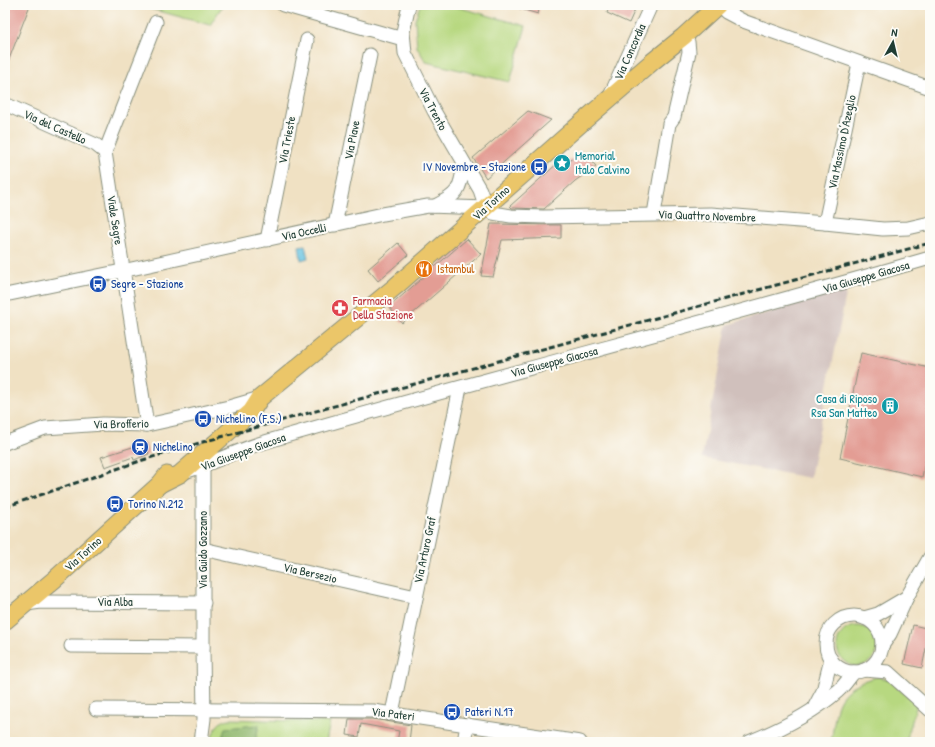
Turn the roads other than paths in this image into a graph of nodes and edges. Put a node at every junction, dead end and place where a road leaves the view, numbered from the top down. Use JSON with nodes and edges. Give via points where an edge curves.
{"nodes":[{"id":1,"x":283,"y":5,"type":"edge"},
{"id":2,"x":409,"y":5,"type":"edge"},
{"id":3,"x":651,"y":5,"type":"edge"},
{"id":4,"x":718,"y":5,"type":"edge"},
{"id":5,"x":156,"y":22,"type":"dead end"},
{"id":6,"x":684,"y":37,"type":"junction"},
{"id":7,"x":402,"y":39,"type":"junction"},
{"id":8,"x":307,"y":40,"type":"dead end"},
{"id":9,"x":628,"y":55,"type":"junction"},
{"id":10,"x":370,"y":56,"type":"dead end"},
{"id":11,"x":859,"y":62,"type":"junction"},
{"id":12,"x":647,"y":66,"type":"junction"},
{"id":13,"x":930,"y":88,"type":"edge"},
{"id":14,"x":608,"y":100,"type":"junction"},
{"id":15,"x":5,"y":104,"type":"edge"},
{"id":16,"x":105,"y":152,"type":"junction"},
{"id":17,"x":464,"y":166,"type":"junction"},
{"id":18,"x":435,"y":206,"type":"junction"},
{"id":19,"x":486,"y":208,"type":"junction"},
{"id":20,"x":654,"y":214,"type":"junction"},
{"id":21,"x":930,"y":214,"type":"edge"},
{"id":22,"x":825,"y":223,"type":"junction"},
{"id":23,"x":926,"y":224,"type":"edge"},
{"id":24,"x":335,"y":225,"type":"junction"},
{"id":25,"x":267,"y":240,"type":"junction"},
{"id":26,"x":930,"y":258,"type":"edge"},
{"id":27,"x":123,"y":271,"type":"junction"},
{"id":28,"x":5,"y":295,"type":"edge"},
{"id":29,"x":460,"y":388,"type":"junction"},
{"id":30,"x":260,"y":398,"type":"junction"},
{"id":31,"x":147,"y":425,"type":"junction"},
{"id":32,"x":5,"y":444,"type":"edge"},
{"id":33,"x":204,"y":460,"type":"junction"},
{"id":34,"x":160,"y":484,"type":"junction"},
{"id":35,"x":203,"y":549,"type":"junction"},
{"id":36,"x":930,"y":557,"type":"edge"},
{"id":37,"x":416,"y":597,"type":"junction"},
{"id":38,"x":907,"y":597,"type":"junction"},
{"id":39,"x":204,"y":603,"type":"junction"},
{"id":40,"x":26,"y":604,"type":"junction"},
{"id":41,"x":864,"y":618,"type":"junction"},
{"id":42,"x":5,"y":621,"type":"edge"},
{"id":43,"x":71,"y":646,"type":"dead end"},
{"id":44,"x":203,"y":647,"type":"junction"},
{"id":45,"x":881,"y":651,"type":"junction"},
{"id":46,"x":831,"y":659,"type":"junction"},
{"id":47,"x":859,"y":671,"type":"junction"},
{"id":48,"x":888,"y":672,"type":"junction"},
{"id":49,"x":96,"y":709,"type":"dead end"},
{"id":50,"x":813,"y":709,"type":"junction"},
{"id":51,"x":204,"y":710,"type":"junction"},
{"id":52,"x":930,"y":710,"type":"edge"},
{"id":53,"x":392,"y":713,"type":"junction"},
{"id":54,"x":467,"y":725,"type":"junction"},
{"id":55,"x":509,"y":737,"type":"edge"},
{"id":56,"x":201,"y":742,"type":"edge"},
{"id":57,"x":464,"y":742,"type":"edge"},
{"id":58,"x":580,"y":742,"type":"edge"},
{"id":59,"x":749,"y":742,"type":"edge"}],
"edges":[{"from":1,"to":7,"type":"street"},
{"from":2,"to":7,"type":"street","name":"Via Trento"},
{"from":3,"to":9,"type":"street","name":"Via Concordia"},
{"from":4,"to":6,"type":"main road","name":"Via Torino"},
{"from":4,"to":11,"type":"street","via":[[743,21]]},
{"from":5,"to":16,"type":"street"},
{"from":6,"to":12,"type":"main road","name":"Via Torino"},
{"from":6,"to":20,"type":"street","via":[[688,42],[689,52],[670,124]]},
{"from":7,"to":17,"type":"street","name":"Via Trento","via":[[410,65]]},
{"from":8,"to":25,"type":"street","name":"Via Trieste"},
{"from":9,"to":12,"type":"street"},
{"from":9,"to":14,"type":"street","name":"Via Concordia"},
{"from":10,"to":24,"type":"street","name":"Via Piave"},
{"from":11,"to":13,"type":"street"},
{"from":11,"to":22,"type":"street","name":"Via Massimo D'Azeglio"},
{"from":12,"to":14,"type":"main road","name":"Via Torino"},
{"from":14,"to":19,"type":"main road","name":"Via Torino"},
{"from":15,"to":16,"type":"street","name":"Via del Castello","via":[[96,145]]},
{"from":16,"to":27,"type":"street","name":"Viale Segre"},
{"from":17,"to":18,"type":"street","via":[[461,184],[454,195]]},
{"from":17,"to":19,"type":"street","name":"Via Trento","via":[[480,190]]},
{"from":18,"to":19,"type":"street","name":"Via Occelli"},
{"from":18,"to":24,"type":"street","name":"Via Occelli"},
{"from":19,"to":20,"type":"street","name":"Via Quattro Novembre","via":[[493,213],[527,217]]},
{"from":19,"to":30,"type":"main road","name":"Via Torino"},
{"from":20,"to":22,"type":"street","name":"Via Quattro Novembre","via":[[711,214]]},
{"from":21,"to":23,"type":"street"},
{"from":22,"to":23,"type":"street","name":"Via Quattro Novembre","via":[[883,229]]},
{"from":24,"to":25,"type":"street","name":"Via Occelli"},
{"from":25,"to":27,"type":"street","name":"Via Occelli"},
{"from":26,"to":29,"type":"street","name":"Via Giuseppe Giacosa"},
{"from":27,"to":28,"type":"street","name":"Via Occelli"},
{"from":27,"to":31,"type":"street","name":"Viale Segre"},
{"from":29,"to":33,"type":"street","name":"Via Giuseppe Giacosa"},
{"from":29,"to":37,"type":"street","name":"Via Arturo Graf"},
{"from":30,"to":31,"type":"street","name":"Via Brofferio"},
{"from":30,"to":33,"type":"main road","name":"Via Torino","via":[[251,412]]},
{"from":30,"to":34,"type":"main road","name":"Via Torino","via":[[244,404],[187,453]]},
{"from":31,"to":32,"type":"street","name":"Via Brofferio","via":[[103,424],[45,428]]},
{"from":33,"to":34,"type":"main road","name":"Via Torino"},
{"from":33,"to":35,"type":"street","name":"Via Guido Gozzano"},
{"from":34,"to":40,"type":"main road","name":"Via Torino"},
{"from":35,"to":37,"type":"street","name":"Via Bersezio"},
{"from":35,"to":39,"type":"street","name":"Via Guido Gozzano"},
{"from":36,"to":38,"type":"street"},
{"from":37,"to":53,"type":"street","name":"Via Arturo Graf"},
{"from":38,"to":41,"type":"street","via":[[878,614]]},
{"from":38,"to":45,"type":"street"},
{"from":39,"to":40,"type":"street","name":"Via Alba"},
{"from":39,"to":44,"type":"street","name":"Via Guido Gozzano"},
{"from":40,"to":42,"type":"main road","name":"Via Torino"},
{"from":41,"to":45,"type":"street","via":[[880,632]]},
{"from":41,"to":46,"type":"street","via":[[850,617],[832,627],[827,640]]},
{"from":43,"to":44,"type":"street"},
{"from":44,"to":51,"type":"street","name":"Via Guido Gozzano"},
{"from":45,"to":47,"type":"street","via":[[876,662]]},
{"from":45,"to":48,"type":"street"},
{"from":46,"to":47,"type":"street","via":[[841,669]]},
{"from":46,"to":50,"type":"street","via":[[823,691]]},
{"from":47,"to":48,"type":"street"},
{"from":47,"to":50,"type":"street","via":[[838,691]]},
{"from":48,"to":52,"type":"street"},
{"from":49,"to":51,"type":"street"},
{"from":50,"to":59,"type":"street","via":[[782,728]]},
{"from":51,"to":53,"type":"street","name":"Via Pateri","via":[[373,710]]},
{"from":51,"to":56,"type":"street","name":"Via Guido Gozzano"},
{"from":53,"to":54,"type":"street","name":"Via Pateri"},
{"from":54,"to":55,"type":"street","name":"Via Pateri"},
{"from":54,"to":57,"type":"street"},
{"from":55,"to":58,"type":"street","name":"Via Pateri"}]}
